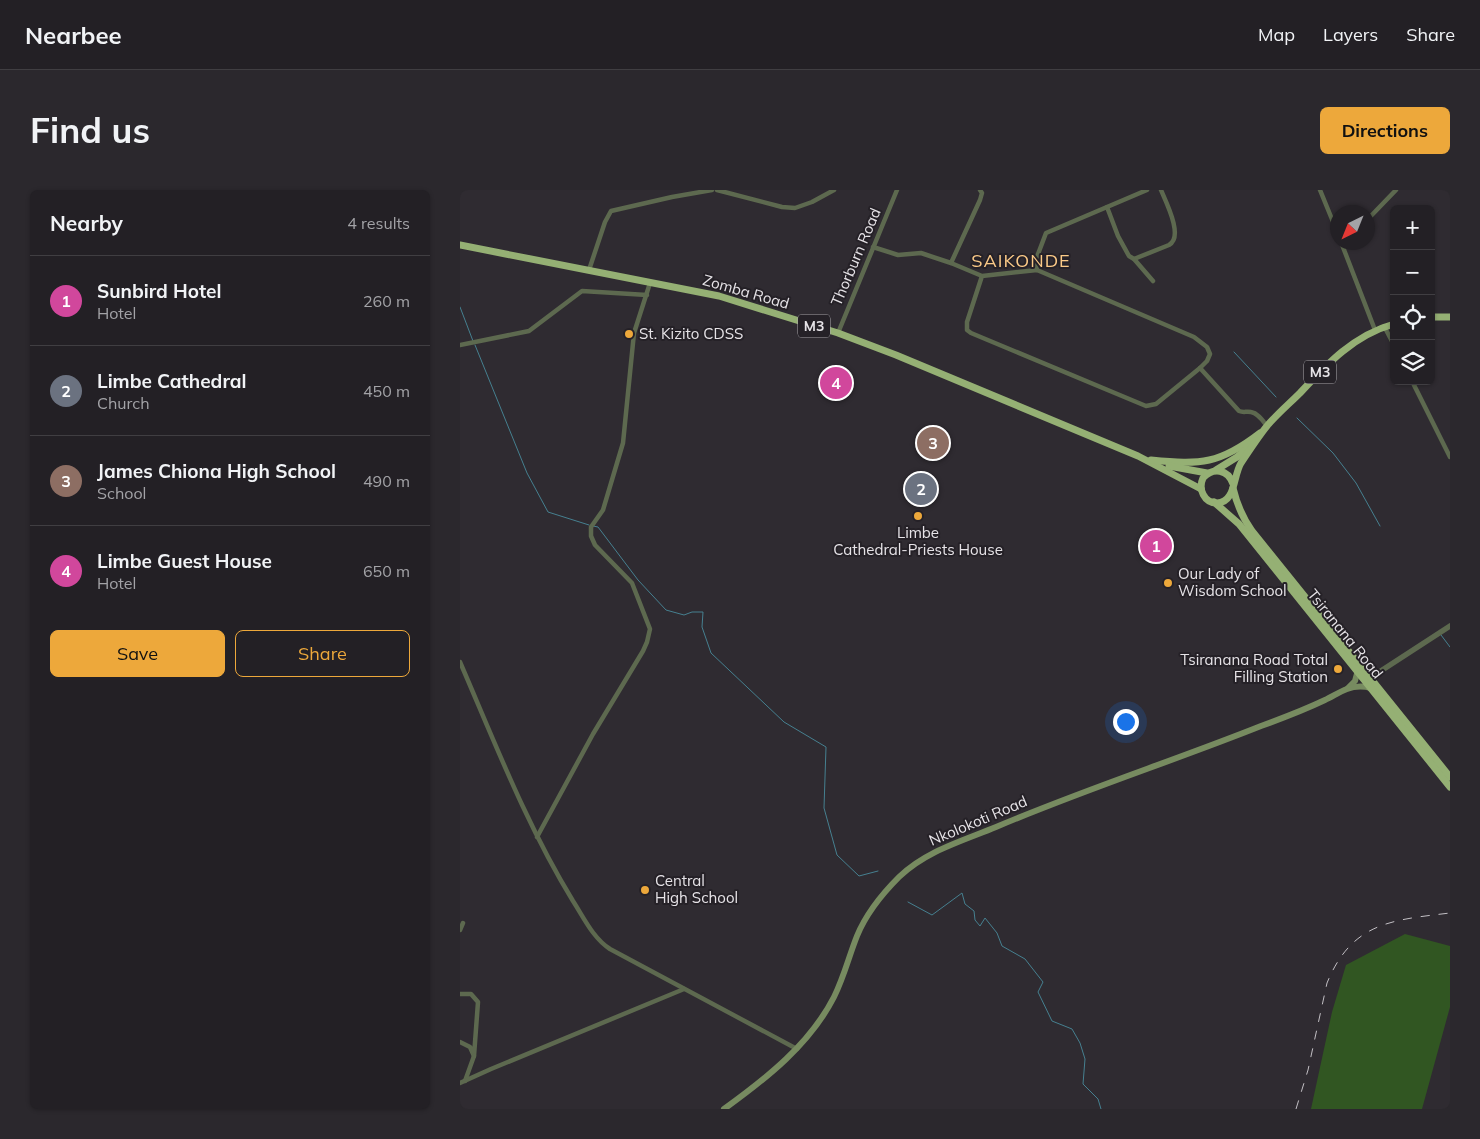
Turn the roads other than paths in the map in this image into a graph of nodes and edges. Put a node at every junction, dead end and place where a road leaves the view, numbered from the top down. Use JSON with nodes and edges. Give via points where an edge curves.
{"nodes":[{"id":1,"x":712,"y":190,"type":"edge"},
{"id":2,"x":717,"y":190,"type":"edge"},
{"id":3,"x":834,"y":190,"type":"edge"},
{"id":4,"x":897,"y":190,"type":"edge"},
{"id":5,"x":980,"y":190,"type":"edge"},
{"id":6,"x":1147,"y":190,"type":"edge"},
{"id":7,"x":1161,"y":190,"type":"edge"},
{"id":8,"x":1320,"y":190,"type":"edge"},
{"id":9,"x":1396,"y":190,"type":"edge"},
{"id":10,"x":1107,"y":207,"type":"junction"},
{"id":11,"x":1375,"y":212,"type":"edge"},
{"id":12,"x":1330,"y":214,"type":"edge"},
{"id":13,"x":460,"y":245,"type":"edge"},
{"id":14,"x":873,"y":247,"type":"junction"},
{"id":15,"x":1346,"y":250,"type":"edge"},
{"id":16,"x":1134,"y":259,"type":"junction"},
{"id":17,"x":951,"y":263,"type":"junction"},
{"id":18,"x":589,"y":270,"type":"junction"},
{"id":19,"x":1036,"y":270,"type":"junction"},
{"id":20,"x":982,"y":276,"type":"junction"},
{"id":21,"x":1154,"y":281,"type":"dead end"},
{"id":22,"x":650,"y":283,"type":"junction"},
{"id":23,"x":647,"y":295,"type":"junction"},
{"id":24,"x":1435,"y":317,"type":"edge"},
{"id":25,"x":1450,"y":317,"type":"edge"},
{"id":26,"x":1390,"y":325,"type":"edge"},
{"id":27,"x":1384,"y":326,"type":"junction"},
{"id":28,"x":1375,"y":330,"type":"junction"},
{"id":29,"x":838,"y":333,"type":"junction"},
{"id":30,"x":1391,"y":340,"type":"edge"},
{"id":31,"x":460,"y":345,"type":"edge"},
{"id":32,"x":1200,"y":368,"type":"junction"},
{"id":33,"x":1414,"y":385,"type":"edge"},
{"id":34,"x":1266,"y":428,"type":"junction"},
{"id":35,"x":1257,"y":441,"type":"junction"},
{"id":36,"x":1450,"y":457,"type":"edge"},
{"id":37,"x":1148,"y":461,"type":"junction"},
{"id":38,"x":1216,"y":470,"type":"junction"},
{"id":39,"x":1207,"y":474,"type":"junction"},
{"id":40,"x":1233,"y":486,"type":"junction"},
{"id":41,"x":1201,"y":489,"type":"junction"},
{"id":42,"x":1214,"y":502,"type":"junction"},
{"id":43,"x":1450,"y":626,"type":"edge"},
{"id":44,"x":460,"y":662,"type":"edge"},
{"id":45,"x":1358,"y":670,"type":"junction"},
{"id":46,"x":1370,"y":678,"type":"junction"},
{"id":47,"x":1371,"y":688,"type":"junction"},
{"id":48,"x":1348,"y":689,"type":"junction"},
{"id":49,"x":1450,"y":777,"type":"edge"},
{"id":50,"x":1450,"y":787,"type":"edge"},
{"id":51,"x":537,"y":837,"type":"junction"},
{"id":52,"x":463,"y":923,"type":"dead end"},
{"id":53,"x":460,"y":930,"type":"edge"},
{"id":54,"x":684,"y":989,"type":"junction"},
{"id":55,"x":460,"y":994,"type":"edge"},
{"id":56,"x":460,"y":1042,"type":"edge"},
{"id":57,"x":797,"y":1049,"type":"junction"},
{"id":58,"x":474,"y":1056,"type":"junction"},
{"id":59,"x":462,"y":1082,"type":"edge"},
{"id":60,"x":724,"y":1109,"type":"edge"}],
"edges":[{"from":1,"to":18,"type":"street","via":[[610,211]]},
{"from":2,"to":3,"type":"street","via":[[795,208]]},
{"from":4,"to":14,"type":"street","name":"Thorburn Road"},
{"from":5,"to":17,"type":"street","via":[[980,200]]},
{"from":6,"to":10,"type":"street"},
{"from":7,"to":16,"type":"street","via":[[1172,219],[1175,239]]},
{"from":8,"to":12,"type":"street"},
{"from":9,"to":11,"type":"street"},
{"from":10,"to":16,"type":"street","via":[[1118,236]]},
{"from":10,"to":19,"type":"street","via":[[1046,233],[1034,262]]},
{"from":13,"to":18,"type":"highway","name":"Zomba Road","number":"M3"},
{"from":14,"to":17,"type":"street","via":[[898,255],[920,252]]},
{"from":14,"to":29,"type":"street","name":"Thorburn Road"},
{"from":15,"to":28,"type":"street"},
{"from":16,"to":21,"type":"street"},
{"from":17,"to":20,"type":"street"},
{"from":18,"to":22,"type":"highway","name":"Zomba Road","number":"M3"},
{"from":19,"to":20,"type":"street"},
{"from":19,"to":32,"type":"street","via":[[1194,338],[1207,346],[1210,354]]},
{"from":20,"to":32,"type":"street","via":[[966,326],[980,337],[1149,406],[1156,404]]},
{"from":22,"to":23,"type":"street"},
{"from":22,"to":29,"type":"highway","name":"Zomba Road","number":"M3","via":[[719,296]]},
{"from":23,"to":31,"type":"street","via":[[582,291],[529,330]]},
{"from":23,"to":51,"type":"street","via":[[634,333],[623,442],[603,510],[590,536],[632,583],[647,617],[648,642]]},
{"from":24,"to":25,"type":"highway"},
{"from":26,"to":27,"type":"highway","number":"M3"},
{"from":27,"to":28,"type":"highway","number":"M3"},
{"from":27,"to":30,"type":"street"},
{"from":28,"to":34,"type":"highway","number":"M3","via":[[1331,361]]},
{"from":29,"to":37,"type":"highway","name":"Zomba Road","number":"M3"},
{"from":32,"to":34,"type":"street","via":[[1239,411],[1255,413]]},
{"from":33,"to":36,"type":"street"},
{"from":34,"to":35,"type":"highway","number":"M3"},
{"from":34,"to":37,"type":"highway","via":[[1221,458],[1202,462]]},
{"from":35,"to":38,"type":"highway","number":"M3"},
{"from":35,"to":40,"type":"highway","number":"M3","via":[[1240,464]]},
{"from":37,"to":39,"type":"highway","name":"Zomba Road","number":"M3"},
{"from":37,"to":41,"type":"highway","name":"Zomba Road","number":"M3"},
{"from":38,"to":39,"type":"highway","number":"M3"},
{"from":38,"to":40,"type":"highway","via":[[1227,474]]},
{"from":39,"to":41,"type":"highway"},
{"from":40,"to":42,"type":"highway","number":"M3","via":[[1228,498]]},
{"from":40,"to":46,"type":"highway","name":"Tsiranana Road","via":[[1243,519]]},
{"from":41,"to":42,"type":"highway","number":"M3","via":[[1204,496]]},
{"from":42,"to":45,"type":"highway","name":"Tsiranana Road","number":"M3","via":[[1238,524]]},
{"from":43,"to":46,"type":"street"},
{"from":44,"to":51,"type":"street"},
{"from":45,"to":47,"type":"highway","name":"Tsiranana Road","number":"M3"},
{"from":45,"to":48,"type":"main road"},
{"from":46,"to":49,"type":"highway","name":"Tsiranana Road"},
{"from":47,"to":48,"type":"main road","name":"Nkolokoti Road"},
{"from":47,"to":50,"type":"highway","name":"Tsiranana Road","number":"M3"},
{"from":48,"to":57,"type":"main road","name":"Nkolokoti Road","via":[[1260,727],[1056,802],[923,858],[901,876],[872,910],[858,934],[834,997]]},
{"from":51,"to":54,"type":"street","via":[[598,941]]},
{"from":52,"to":53,"type":"street"},
{"from":54,"to":57,"type":"street"},
{"from":54,"to":59,"type":"street"},
{"from":55,"to":58,"type":"street","via":[[471,994],[478,1002]]},
{"from":56,"to":58,"type":"street","via":[[470,1048]]},
{"from":57,"to":60,"type":"main road","name":"Nkolokoti Road"},
{"from":58,"to":59,"type":"street"}]}
